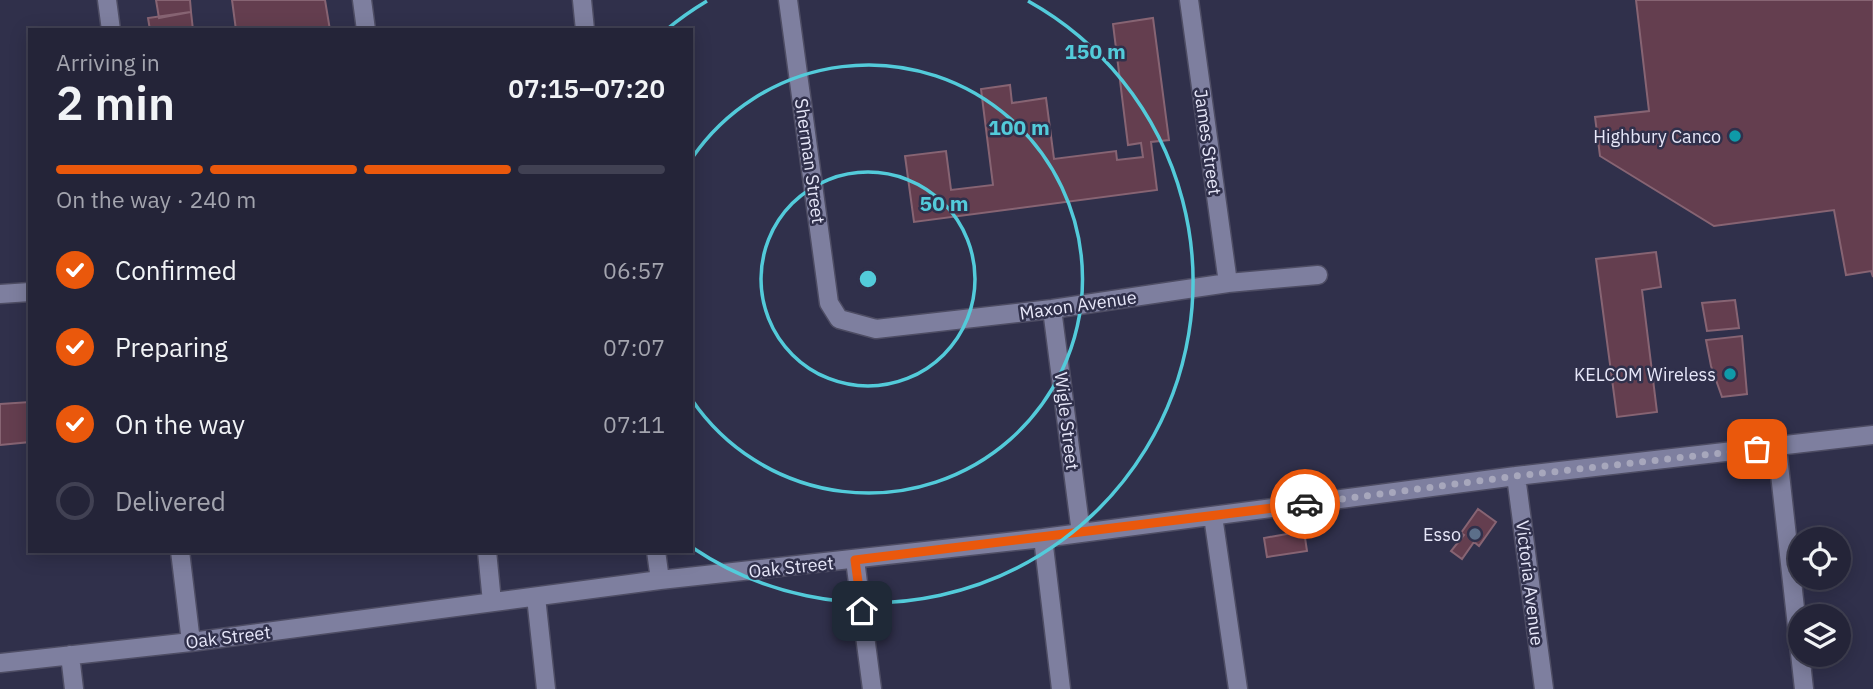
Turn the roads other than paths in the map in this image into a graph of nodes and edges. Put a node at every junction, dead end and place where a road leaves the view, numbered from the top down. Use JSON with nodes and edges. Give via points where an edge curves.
{"nodes":[{"id":1,"x":107,"y":0,"type":"edge"},
{"id":2,"x":362,"y":0,"type":"edge"},
{"id":3,"x":582,"y":0,"type":"edge"},
{"id":4,"x":788,"y":0,"type":"edge"},
{"id":5,"x":1189,"y":0,"type":"edge"},
{"id":6,"x":111,"y":28,"type":"edge"},
{"id":7,"x":366,"y":28,"type":"edge"},
{"id":8,"x":585,"y":28,"type":"edge"},
{"id":9,"x":1318,"y":275,"type":"dead end"},
{"id":10,"x":1228,"y":283,"type":"junction"},
{"id":11,"x":28,"y":292,"type":"edge"},
{"id":12,"x":0,"y":295,"type":"edge"},
{"id":13,"x":1052,"y":309,"type":"junction"},
{"id":14,"x":839,"y":319,"type":"joint"},
{"id":15,"x":1873,"y":435,"type":"edge"},
{"id":16,"x":1777,"y":447,"type":"junction"},
{"id":17,"x":1516,"y":476,"type":"junction"},
{"id":18,"x":1213,"y":516,"type":"junction"},
{"id":19,"x":1081,"y":533,"type":"junction"},
{"id":20,"x":1043,"y":538,"type":"junction"},
{"id":21,"x":180,"y":553,"type":"edge"},
{"id":22,"x":487,"y":553,"type":"edge"},
{"id":23,"x":656,"y":553,"type":"edge"},
{"id":24,"x":855,"y":560,"type":"junction"},
{"id":25,"x":660,"y":580,"type":"junction"},
{"id":26,"x":536,"y":597,"type":"junction"},
{"id":27,"x":492,"y":602,"type":"junction"},
{"id":28,"x":191,"y":642,"type":"junction"},
{"id":29,"x":70,"y":655,"type":"junction"},
{"id":30,"x":0,"y":663,"type":"edge"},
{"id":31,"x":74,"y":689,"type":"edge"},
{"id":32,"x":547,"y":689,"type":"edge"},
{"id":33,"x":872,"y":689,"type":"edge"},
{"id":34,"x":1061,"y":689,"type":"edge"},
{"id":35,"x":1238,"y":689,"type":"edge"},
{"id":36,"x":1544,"y":689,"type":"edge"},
{"id":37,"x":1804,"y":689,"type":"edge"}],
"edges":[{"from":1,"to":6,"type":"street"},
{"from":2,"to":7,"type":"street"},
{"from":3,"to":8,"type":"street"},
{"from":4,"to":14,"type":"street","name":"Sherman Street","via":[[829,303]]},
{"from":5,"to":10,"type":"street","name":"James Street"},
{"from":9,"to":10,"type":"street","name":"Maxon Avenue"},
{"from":10,"to":13,"type":"street","name":"Maxon Avenue"},
{"from":11,"to":12,"type":"street"},
{"from":13,"to":14,"type":"street","name":"Maxon Avenue","via":[[876,329]]},
{"from":13,"to":19,"type":"street","name":"Wigle Street"},
{"from":15,"to":16,"type":"street","name":"Oak Street"},
{"from":16,"to":17,"type":"street","name":"Oak Street"},
{"from":16,"to":37,"type":"street"},
{"from":17,"to":18,"type":"street","name":"Oak Street"},
{"from":17,"to":36,"type":"street","name":"Victoria Avenue"},
{"from":18,"to":19,"type":"street","name":"Oak Street"},
{"from":18,"to":35,"type":"street"},
{"from":19,"to":20,"type":"street","name":"Oak Street"},
{"from":20,"to":24,"type":"street","name":"Oak Street"},
{"from":20,"to":34,"type":"street"},
{"from":21,"to":28,"type":"street"},
{"from":22,"to":27,"type":"street"},
{"from":23,"to":25,"type":"street"},
{"from":24,"to":25,"type":"street","name":"Oak Street"},
{"from":24,"to":33,"type":"street"},
{"from":25,"to":26,"type":"street","name":"Oak Street"},
{"from":26,"to":27,"type":"street","name":"Oak Street"},
{"from":26,"to":32,"type":"street"},
{"from":27,"to":28,"type":"street","name":"Oak Street"},
{"from":28,"to":29,"type":"street","name":"Oak Street"},
{"from":29,"to":30,"type":"street","name":"Oak Street"},
{"from":29,"to":31,"type":"street"}]}
